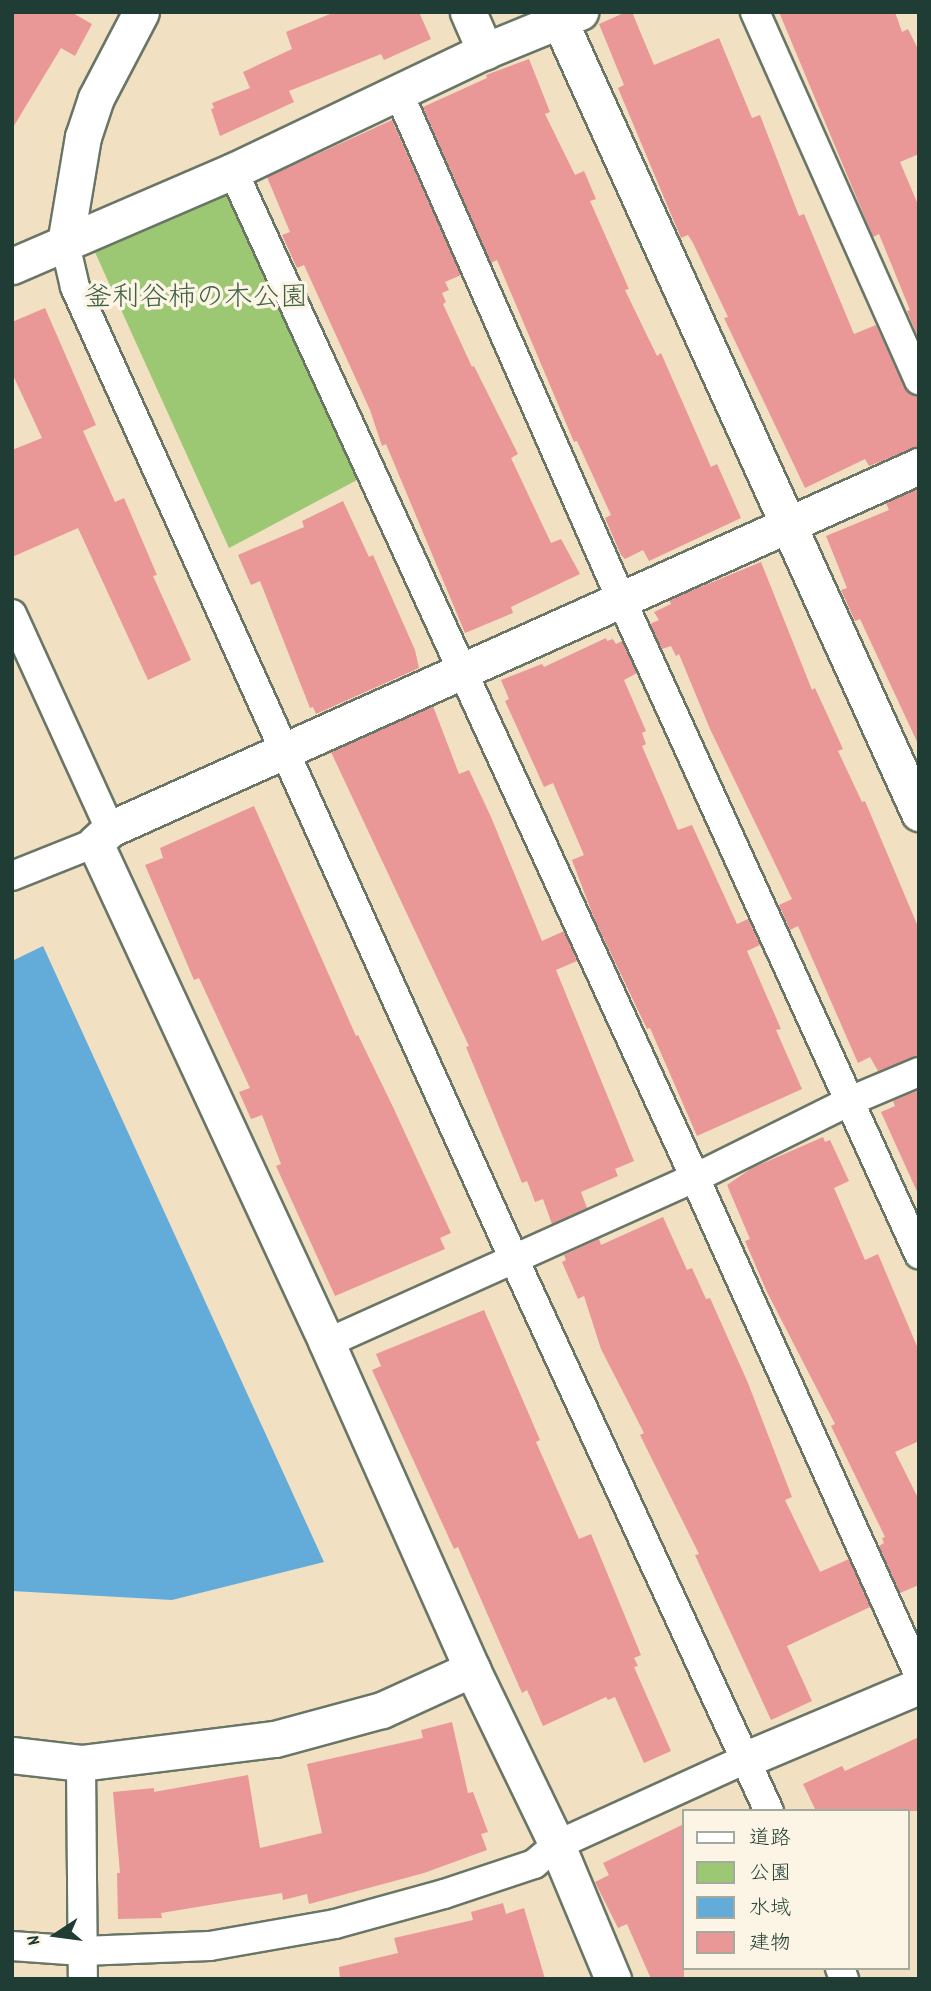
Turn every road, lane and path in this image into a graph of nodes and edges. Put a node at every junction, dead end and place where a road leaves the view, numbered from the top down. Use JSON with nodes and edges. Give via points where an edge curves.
{"nodes":[{"id":1,"x":141,"y":12,"type":"edge"},
{"id":2,"x":468,"y":12,"type":"edge"},
{"id":3,"x":755,"y":12,"type":"edge"},
{"id":4,"x":570,"y":17,"type":"edge"},
{"id":5,"x":485,"y":51,"type":"junction"},
{"id":6,"x":399,"y":94,"type":"junction"},
{"id":7,"x":233,"y":171,"type":"junction"},
{"id":8,"x":65,"y":244,"type":"junction"},
{"id":9,"x":12,"y":266,"type":"edge"},
{"id":10,"x":919,"y":380,"type":"edge"},
{"id":11,"x":919,"y":466,"type":"edge"},
{"id":12,"x":788,"y":526,"type":"junction"},
{"id":13,"x":621,"y":599,"type":"junction"},
{"id":14,"x":12,"y":614,"type":"edge"},
{"id":15,"x":463,"y":670,"type":"junction"},
{"id":16,"x":285,"y":750,"type":"junction"},
{"id":17,"x":919,"y":813,"type":"edge"},
{"id":18,"x":103,"y":836,"type":"junction"},
{"id":19,"x":12,"y":876,"type":"edge"},
{"id":20,"x":919,"y":1072,"type":"edge"},
{"id":21,"x":850,"y":1101,"type":"junction"},
{"id":22,"x":695,"y":1178,"type":"junction"},
{"id":23,"x":919,"y":1255,"type":"edge"},
{"id":24,"x":513,"y":1257,"type":"junction"},
{"id":25,"x":327,"y":1343,"type":"junction"},
{"id":26,"x":472,"y":1669,"type":"junction"},
{"id":27,"x":919,"y":1675,"type":"edge"},
{"id":28,"x":919,"y":1686,"type":"edge"},
{"id":29,"x":12,"y":1755,"type":"edge"},
{"id":30,"x":746,"y":1759,"type":"junction"},
{"id":31,"x":81,"y":1763,"type":"junction"},
{"id":32,"x":768,"y":1809,"type":"edge"},
{"id":33,"x":557,"y":1844,"type":"junction"},
{"id":34,"x":12,"y":1946,"type":"edge"},
{"id":35,"x":82,"y":1951,"type":"junction"},
{"id":36,"x":83,"y":1979,"type":"edge"},
{"id":37,"x":613,"y":1979,"type":"edge"}],
"edges":[{"from":1,"to":8,"type":"street","via":[[87,124]]},
{"from":2,"to":5,"type":"street"},
{"from":3,"to":10,"type":"street"},
{"from":4,"to":5,"type":"street"},
{"from":4,"to":12,"type":"street"},
{"from":5,"to":6,"type":"street"},
{"from":6,"to":7,"type":"street"},
{"from":6,"to":13,"type":"street"},
{"from":7,"to":8,"type":"street"},
{"from":7,"to":15,"type":"street"},
{"from":8,"to":9,"type":"street"},
{"from":8,"to":16,"type":"street","via":[[75,287]]},
{"from":11,"to":12,"type":"street"},
{"from":12,"to":13,"type":"street"},
{"from":12,"to":17,"type":"street"},
{"from":13,"to":15,"type":"street"},
{"from":13,"to":21,"type":"street"},
{"from":14,"to":18,"type":"street"},
{"from":15,"to":16,"type":"street"},
{"from":15,"to":22,"type":"street"},
{"from":16,"to":18,"type":"street"},
{"from":16,"to":24,"type":"street"},
{"from":18,"to":19,"type":"street"},
{"from":18,"to":25,"type":"street"},
{"from":20,"to":21,"type":"street"},
{"from":21,"to":22,"type":"street"},
{"from":21,"to":23,"type":"street"},
{"from":22,"to":24,"type":"street"},
{"from":22,"to":27,"type":"street"},
{"from":24,"to":25,"type":"street"},
{"from":24,"to":30,"type":"street"},
{"from":25,"to":26,"type":"street"},
{"from":26,"to":31,"type":"street","via":[[382,1710],[275,1739]]},
{"from":26,"to":33,"type":"street"},
{"from":28,"to":30,"type":"street"},
{"from":29,"to":31,"type":"street"},
{"from":30,"to":32,"type":"street"},
{"from":30,"to":33,"type":"street"},
{"from":31,"to":35,"type":"street"},
{"from":33,"to":35,"type":"street","via":[[534,1864],[444,1895],[335,1924],[210,1946]]},
{"from":33,"to":37,"type":"street"},
{"from":34,"to":35,"type":"street"},
{"from":35,"to":36,"type":"street"}]}
